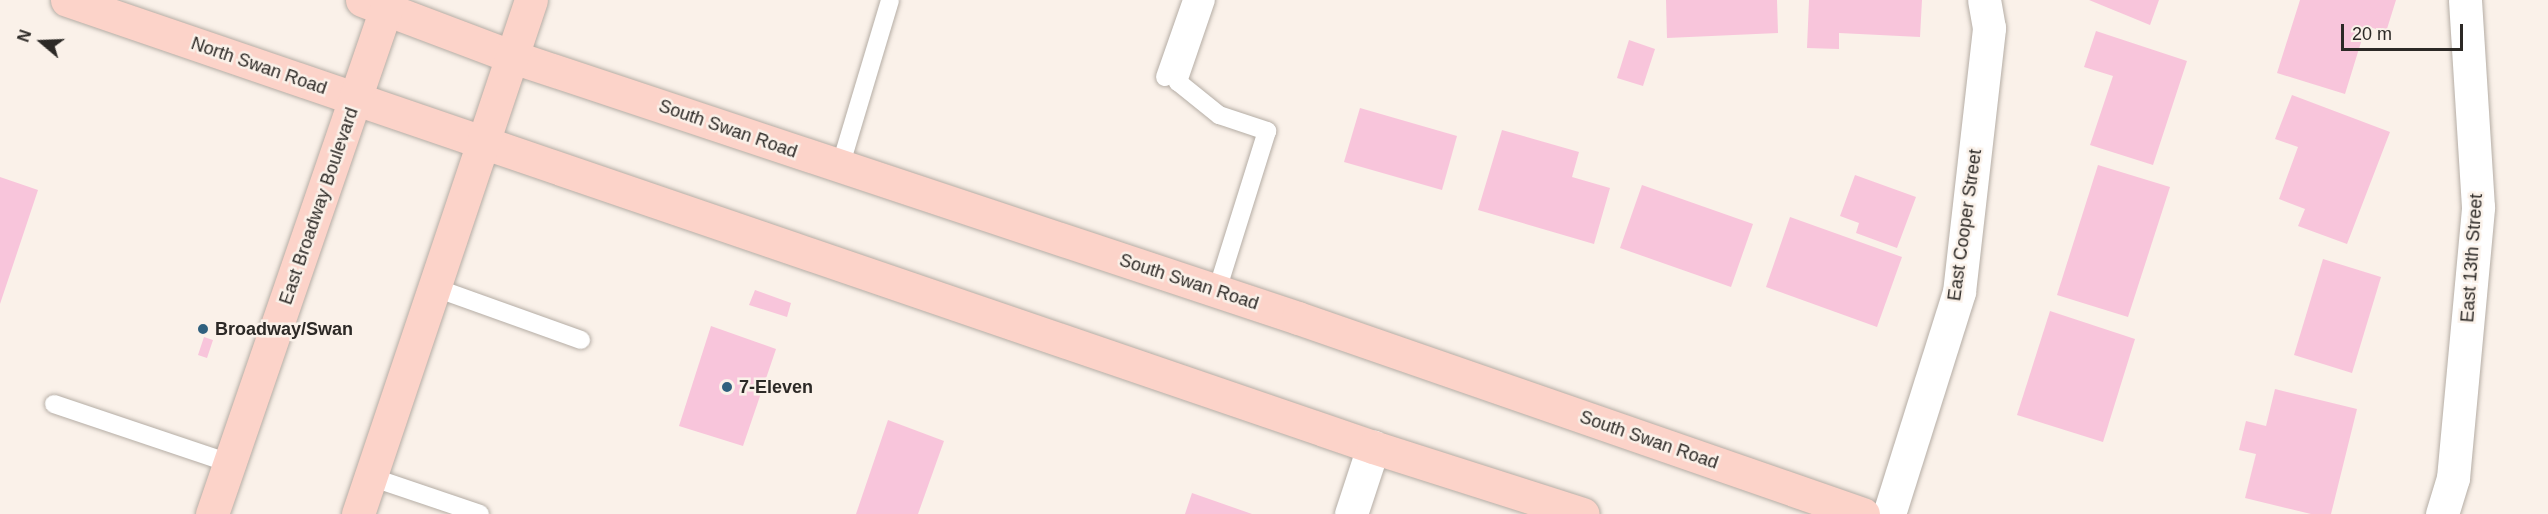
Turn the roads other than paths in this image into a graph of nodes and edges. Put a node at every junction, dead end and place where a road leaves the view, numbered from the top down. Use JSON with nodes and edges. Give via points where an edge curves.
{"nodes":[{"id":1,"x":67,"y":0,"type":"edge"},
{"id":2,"x":531,"y":0,"type":"edge"},
{"id":3,"x":890,"y":0,"type":"edge"},
{"id":4,"x":1192,"y":0,"type":"edge"},
{"id":5,"x":1206,"y":0,"type":"edge"},
{"id":6,"x":1984,"y":0,"type":"edge"},
{"id":7,"x":2465,"y":0,"type":"edge"},
{"id":8,"x":379,"y":3,"type":"edge"},
{"id":9,"x":513,"y":57,"type":"junction"},
{"id":10,"x":1172,"y":80,"type":"junction"},
{"id":11,"x":356,"y":99,"type":"junction"},
{"id":12,"x":485,"y":145,"type":"junction"},
{"id":13,"x":840,"y":167,"type":"junction"},
{"id":14,"x":436,"y":288,"type":"junction"},
{"id":15,"x":1217,"y":291,"type":"junction"},
{"id":16,"x":581,"y":340,"type":"dead end"},
{"id":17,"x":54,"y":404,"type":"dead end"},
{"id":18,"x":1373,"y":447,"type":"junction"},
{"id":19,"x":230,"y":463,"type":"junction"},
{"id":20,"x":371,"y":477,"type":"junction"},
{"id":21,"x":212,"y":514,"type":"edge"},
{"id":22,"x":358,"y":514,"type":"edge"},
{"id":23,"x":480,"y":514,"type":"edge"},
{"id":24,"x":1351,"y":514,"type":"edge"},
{"id":25,"x":1583,"y":514,"type":"edge"},
{"id":26,"x":1863,"y":514,"type":"edge"},
{"id":27,"x":1889,"y":514,"type":"edge"},
{"id":28,"x":2442,"y":514,"type":"edge"}],
"edges":[{"from":1,"to":11,"type":"main road","name":"North Swan Road"},
{"from":2,"to":9,"type":"main road"},
{"from":3,"to":13,"type":"lane"},
{"from":4,"to":10,"type":"lane"},
{"from":5,"to":10,"type":"lane"},
{"from":6,"to":27,"type":"street","name":"East Cooper Street","via":[[1989,28],[1959,292]]},
{"from":7,"to":28,"type":"street","name":"East 13th Street","via":[[2478,207],[2453,478]]},
{"from":8,"to":9,"type":"main road"},
{"from":8,"to":11,"type":"main road","name":"East Broadway Boulevard"},
{"from":9,"to":12,"type":"main road"},
{"from":9,"to":13,"type":"main road","name":"South Swan Road"},
{"from":10,"to":15,"type":"lane","via":[[1219,115],[1267,131]]},
{"from":11,"to":12,"type":"main road","name":"North Swan Road"},
{"from":11,"to":19,"type":"main road","name":"East Broadway Boulevard"},
{"from":12,"to":14,"type":"main road"},
{"from":12,"to":18,"type":"main road"},
{"from":13,"to":15,"type":"main road","name":"South Swan Road"},
{"from":14,"to":16,"type":"lane"},
{"from":14,"to":20,"type":"main road"},
{"from":15,"to":26,"type":"main road","name":"South Swan Road"},
{"from":17,"to":19,"type":"lane"},
{"from":18,"to":24,"type":"street"},
{"from":18,"to":25,"type":"main road"},
{"from":19,"to":21,"type":"main road","name":"East Broadway Boulevard"},
{"from":20,"to":22,"type":"main road"},
{"from":20,"to":23,"type":"lane"}]}
